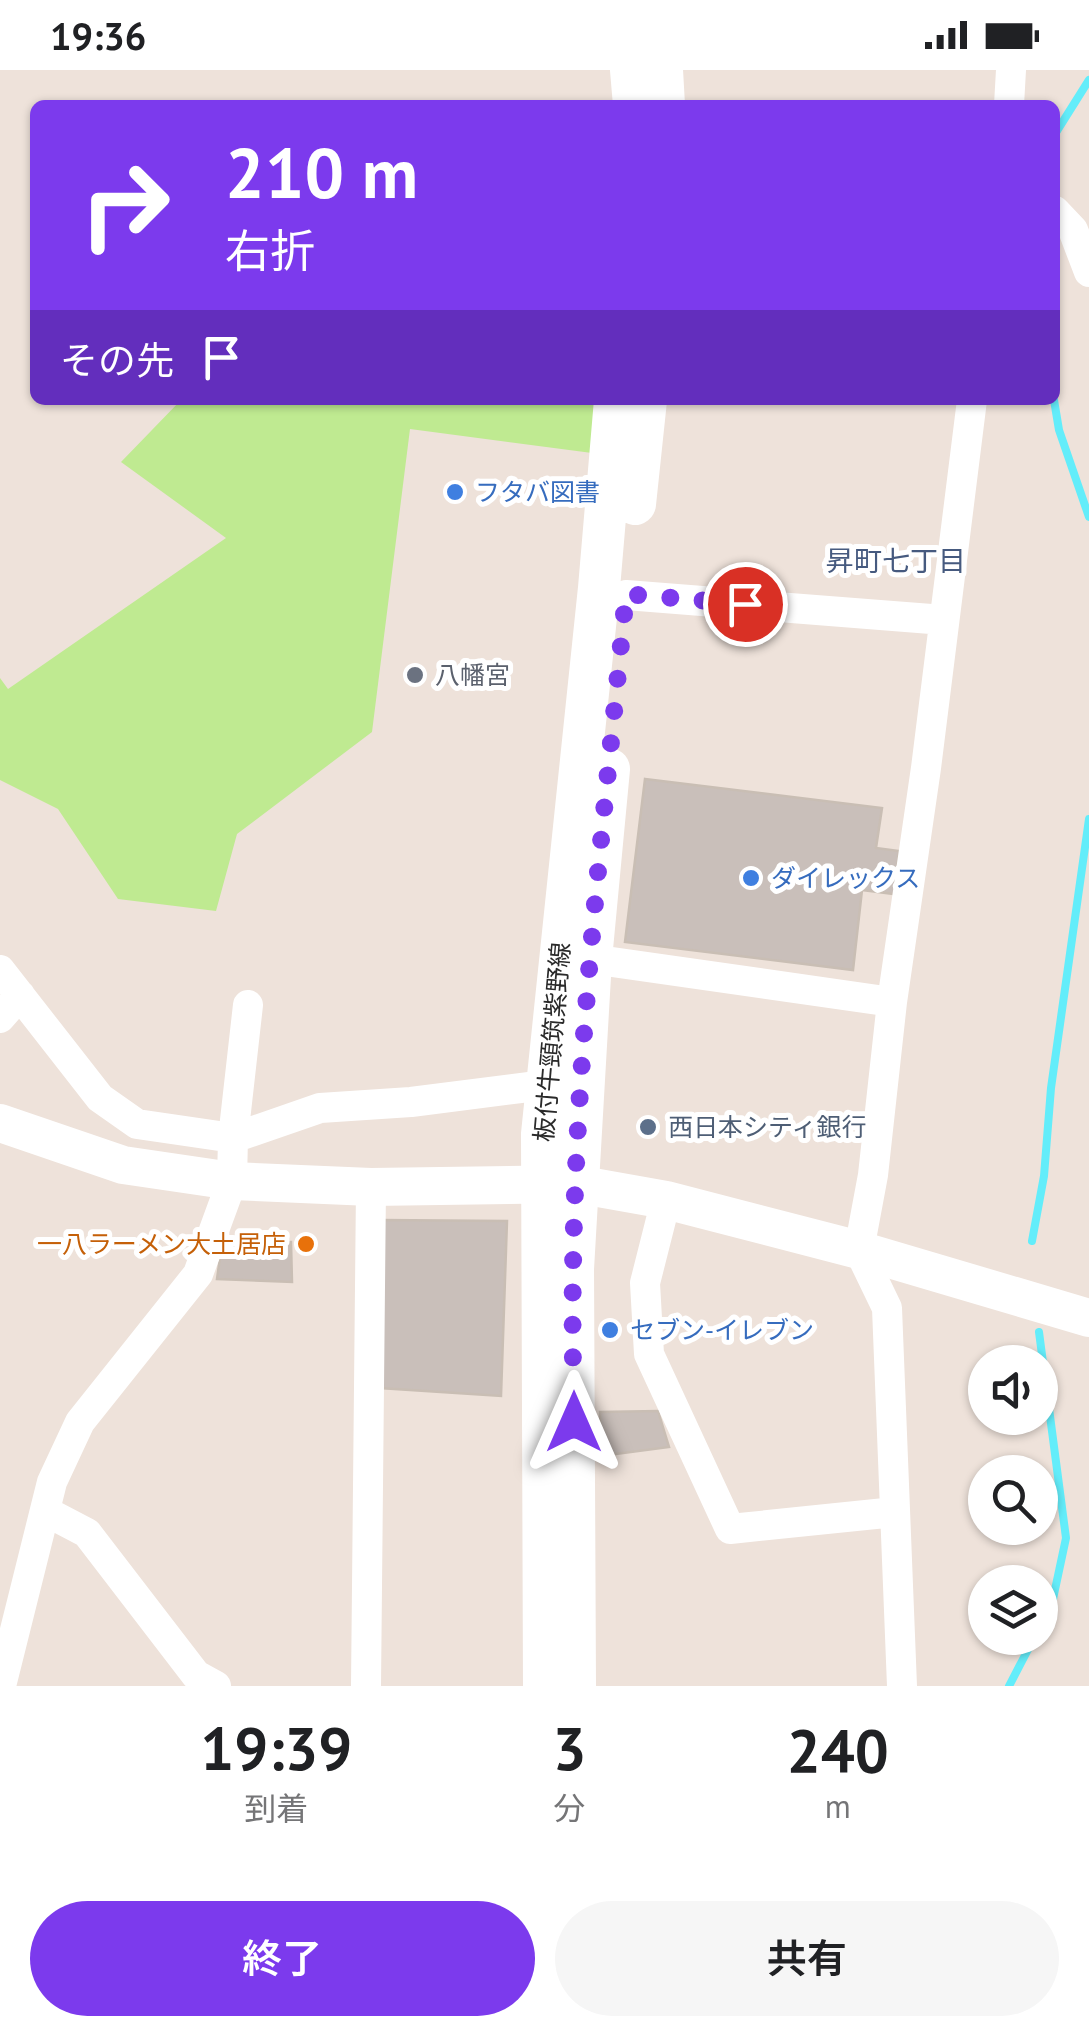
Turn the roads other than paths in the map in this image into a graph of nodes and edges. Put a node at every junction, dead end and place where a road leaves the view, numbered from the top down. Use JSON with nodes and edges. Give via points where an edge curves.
{"nodes":[{"id":1,"x":631,"y":70,"type":"edge"},
{"id":2,"x":662,"y":70,"type":"edge"},
{"id":3,"x":1011,"y":70,"type":"edge"},
{"id":4,"x":634,"y":100,"type":"edge"},
{"id":5,"x":664,"y":100,"type":"edge"},
{"id":6,"x":1009,"y":100,"type":"edge"},
{"id":7,"x":1072,"y":218,"type":"edge"},
{"id":8,"x":1089,"y":272,"type":"edge"},
{"id":9,"x":616,"y":405,"type":"edge"},
{"id":10,"x":645,"y":405,"type":"edge"},
{"id":11,"x":971,"y":405,"type":"edge"},
{"id":12,"x":626,"y":594,"type":"junction"},
{"id":13,"x":944,"y":620,"type":"junction"},
{"id":14,"x":591,"y":960,"type":"junction"},
{"id":15,"x":0,"y":970,"type":"edge"},
{"id":16,"x":892,"y":1002,"type":"junction"},
{"id":17,"x":248,"y":1005,"type":"dead end"},
{"id":18,"x":10,"y":1007,"type":"edge"},
{"id":19,"x":546,"y":1085,"type":"junction"},
{"id":20,"x":0,"y":1123,"type":"edge"},
{"id":21,"x":233,"y":1138,"type":"junction"},
{"id":22,"x":232,"y":1181,"type":"junction"},
{"id":23,"x":559,"y":1183,"type":"junction"},
{"id":24,"x":371,"y":1188,"type":"junction"},
{"id":25,"x":666,"y":1200,"type":"junction"},
{"id":26,"x":859,"y":1250,"type":"junction"},
{"id":27,"x":1089,"y":1318,"type":"edge"},
{"id":28,"x":45,"y":1511,"type":"junction"},
{"id":29,"x":895,"y":1512,"type":"junction"},
{"id":30,"x":1,"y":1686,"type":"edge"},
{"id":31,"x":216,"y":1686,"type":"edge"},
{"id":32,"x":366,"y":1686,"type":"edge"},
{"id":33,"x":544,"y":1686,"type":"edge"},
{"id":34,"x":575,"y":1686,"type":"edge"},
{"id":35,"x":902,"y":1686,"type":"edge"}],
"edges":[{"from":1,"to":4,"type":"main road"},
{"from":2,"to":5,"type":"main road"},
{"from":3,"to":6,"type":"street"},
{"from":7,"to":8,"type":"street"},
{"from":9,"to":19,"type":"main road","name":"板付牛頸筑紫野線"},
{"from":10,"to":12,"type":"main road","name":"板付牛頸筑紫野線"},
{"from":11,"to":13,"type":"street"},
{"from":12,"to":13,"type":"street"},
{"from":12,"to":14,"type":"main road","name":"板付牛頸筑紫野線"},
{"from":13,"to":16,"type":"street"},
{"from":14,"to":16,"type":"street"},
{"from":14,"to":23,"type":"main road","name":"板付牛頸筑紫野線"},
{"from":15,"to":18,"type":"street"},
{"from":16,"to":26,"type":"street"},
{"from":17,"to":21,"type":"street"},
{"from":18,"to":21,"type":"street","via":[[100,1098],[136,1124]]},
{"from":19,"to":21,"type":"street","via":[[320,1108]]},
{"from":19,"to":23,"type":"main road","name":"板付牛頸筑紫野線"},
{"from":20,"to":22,"type":"street","via":[[123,1164]]},
{"from":21,"to":22,"type":"street"},
{"from":22,"to":24,"type":"street"},
{"from":22,"to":28,"type":"street","via":[[198,1274],[80,1422]]},
{"from":23,"to":24,"type":"street"},
{"from":23,"to":25,"type":"street"},
{"from":23,"to":33,"type":"main road","name":"板付牛頸筑紫野線"},
{"from":23,"to":34,"type":"main road","name":"板付牛頸筑紫野線","via":[[573,1269]]},
{"from":24,"to":32,"type":"street"},
{"from":25,"to":26,"type":"street"},
{"from":25,"to":29,"type":"street","via":[[645,1283],[649,1354],[730,1529]]},
{"from":26,"to":27,"type":"street"},
{"from":26,"to":29,"type":"street","via":[[886,1308]]},
{"from":28,"to":30,"type":"street"},
{"from":28,"to":31,"type":"street","via":[[88,1533],[196,1675]]},
{"from":29,"to":35,"type":"street"}]}
